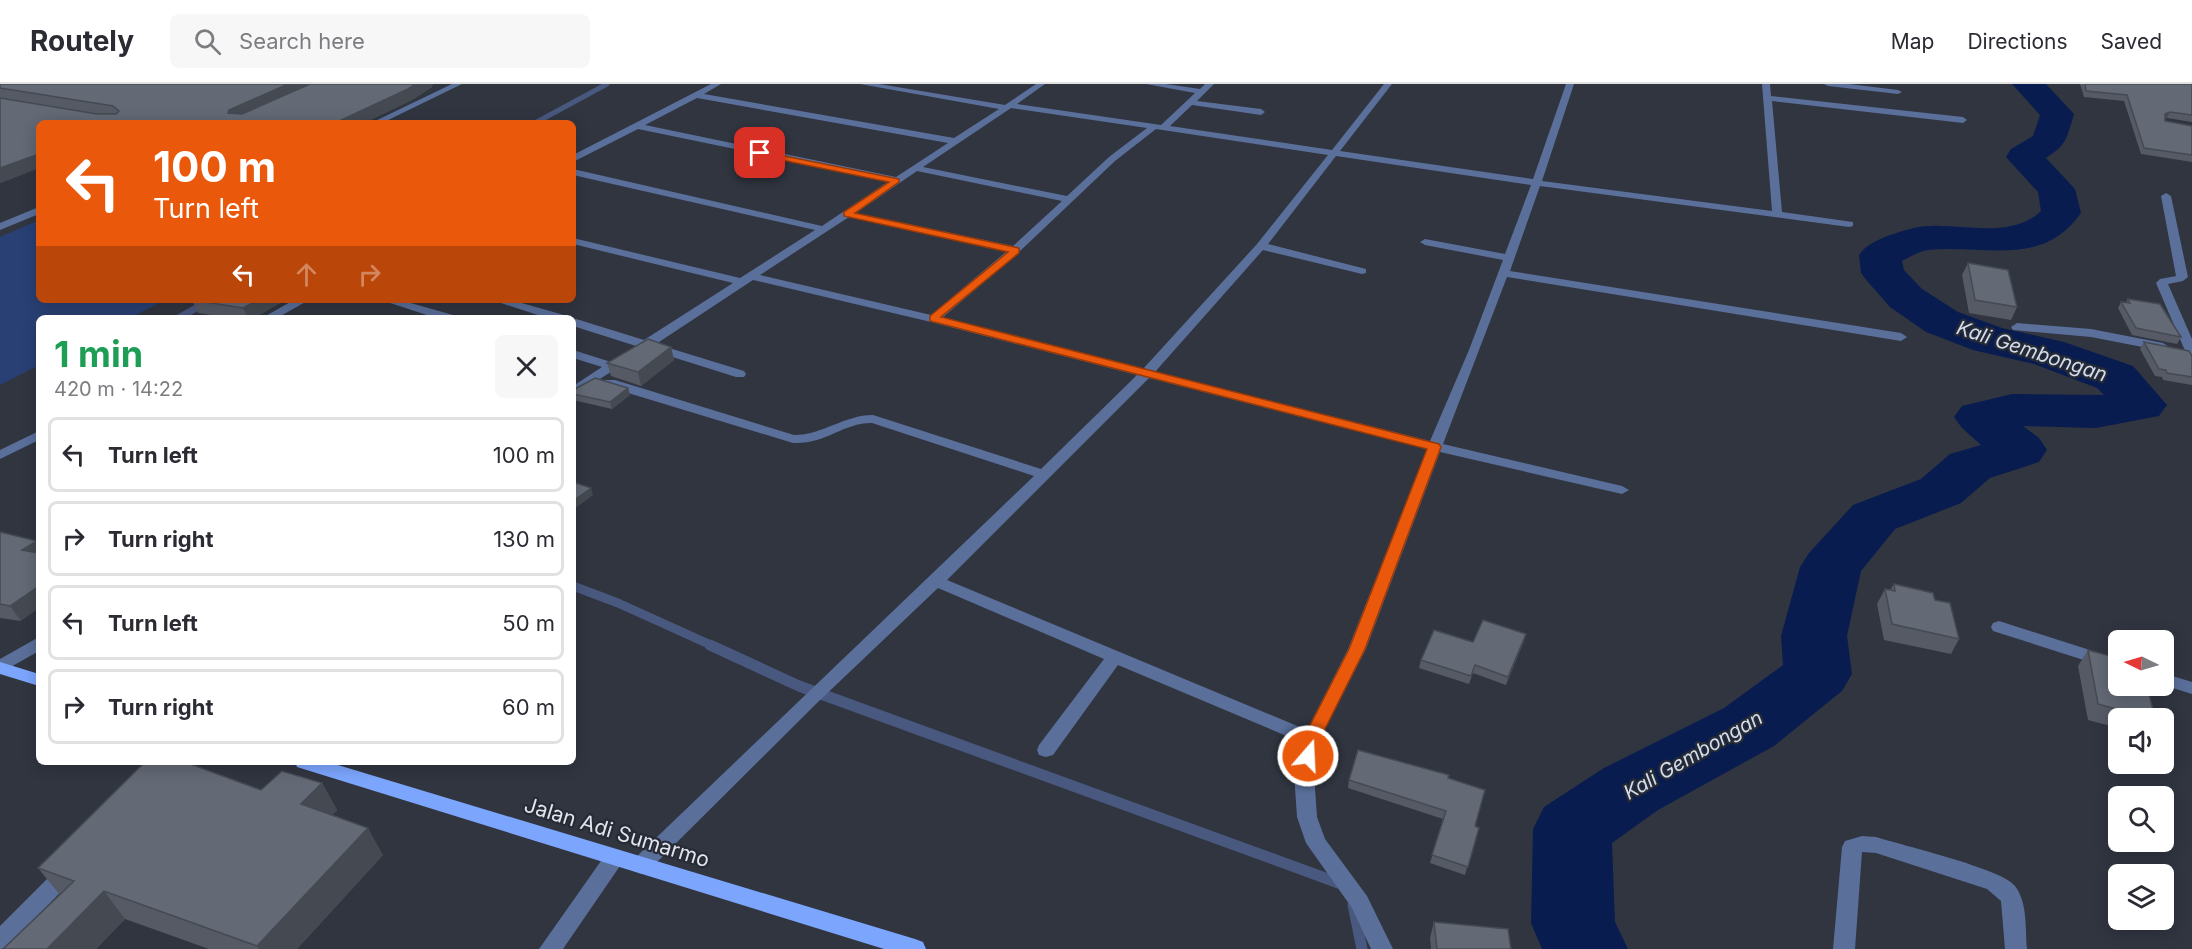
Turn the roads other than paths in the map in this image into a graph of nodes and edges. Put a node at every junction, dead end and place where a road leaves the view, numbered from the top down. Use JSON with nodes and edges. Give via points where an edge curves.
{"nodes":[{"id":1,"x":458,"y":84,"type":"edge"},
{"id":2,"x":717,"y":84,"type":"edge"},
{"id":3,"x":864,"y":84,"type":"edge"},
{"id":4,"x":1041,"y":84,"type":"edge"},
{"id":5,"x":1150,"y":84,"type":"edge"},
{"id":6,"x":1210,"y":84,"type":"edge"},
{"id":7,"x":1388,"y":84,"type":"edge"},
{"id":8,"x":1570,"y":84,"type":"edge"},
{"id":9,"x":1766,"y":84,"type":"edge"},
{"id":10,"x":1828,"y":84,"type":"edge"},
{"id":11,"x":1203,"y":92,"type":"junction"},
{"id":12,"x":1898,"y":92,"type":"dead end"},
{"id":13,"x":696,"y":95,"type":"junction"},
{"id":14,"x":1768,"y":98,"type":"junction"},
{"id":15,"x":1192,"y":103,"type":"junction"},
{"id":16,"x":1007,"y":106,"type":"junction"},
{"id":17,"x":1261,"y":112,"type":"dead end"},
{"id":18,"x":381,"y":120,"type":"edge"},
{"id":19,"x":1963,"y":120,"type":"dead end"},
{"id":20,"x":638,"y":126,"type":"junction"},
{"id":21,"x":1159,"y":127,"type":"junction"},
{"id":22,"x":954,"y":141,"type":"junction"},
{"id":23,"x":1335,"y":152,"type":"junction"},
{"id":24,"x":576,"y":157,"type":"edge"},
{"id":25,"x":914,"y":168,"type":"junction"},
{"id":26,"x":576,"y":173,"type":"edge"},
{"id":27,"x":896,"y":180,"type":"junction"},
{"id":28,"x":1537,"y":182,"type":"junction"},
{"id":29,"x":2166,"y":196,"type":"dead end"},
{"id":30,"x":1069,"y":198,"type":"junction"},
{"id":31,"x":36,"y":211,"type":"edge"},
{"id":32,"x":847,"y":214,"type":"junction"},
{"id":33,"x":1777,"y":214,"type":"junction"},
{"id":34,"x":1849,"y":224,"type":"dead end"},
{"id":35,"x":0,"y":226,"type":"edge"},
{"id":36,"x":822,"y":229,"type":"junction"},
{"id":37,"x":576,"y":242,"type":"edge"},
{"id":38,"x":1425,"y":242,"type":"dead end"},
{"id":39,"x":1261,"y":246,"type":"junction"},
{"id":40,"x":1015,"y":250,"type":"junction"},
{"id":41,"x":1508,"y":258,"type":"junction"},
{"id":42,"x":1362,"y":271,"type":"dead end"},
{"id":43,"x":1503,"y":273,"type":"junction"},
{"id":44,"x":746,"y":279,"type":"junction"},
{"id":45,"x":297,"y":303,"type":"edge"},
{"id":46,"x":397,"y":303,"type":"edge"},
{"id":47,"x":508,"y":303,"type":"edge"},
{"id":48,"x":274,"y":315,"type":"edge"},
{"id":49,"x":439,"y":315,"type":"edge"},
{"id":50,"x":550,"y":315,"type":"edge"},
{"id":51,"x":933,"y":319,"type":"junction"},
{"id":52,"x":576,"y":323,"type":"edge"},
{"id":53,"x":2017,"y":327,"type":"dead end"},
{"id":54,"x":1901,"y":337,"type":"dead end"},
{"id":55,"x":647,"y":343,"type":"junction"},
{"id":56,"x":576,"y":355,"type":"edge"},
{"id":57,"x":611,"y":366,"type":"junction"},
{"id":58,"x":740,"y":374,"type":"dead end"},
{"id":59,"x":1146,"y":374,"type":"junction"},
{"id":60,"x":593,"y":377,"type":"junction"},
{"id":61,"x":576,"y":390,"type":"edge"},
{"id":62,"x":36,"y":437,"type":"edge"},
{"id":63,"x":1435,"y":447,"type":"junction"},
{"id":64,"x":0,"y":455,"type":"edge"},
{"id":65,"x":1044,"y":475,"type":"junction"},
{"id":66,"x":1622,"y":490,"type":"dead end"},
{"id":67,"x":936,"y":581,"type":"junction"},
{"id":68,"x":1999,"y":627,"type":"dead end"},
{"id":69,"x":36,"y":645,"type":"edge"},
{"id":70,"x":1116,"y":655,"type":"junction"},
{"id":71,"x":2108,"y":662,"type":"edge"},
{"id":72,"x":0,"y":668,"type":"edge"},
{"id":73,"x":36,"y":679,"type":"edge"},
{"id":74,"x":2174,"y":682,"type":"edge"},
{"id":75,"x":2192,"y":688,"type":"edge"},
{"id":76,"x":1311,"y":739,"type":"junction"},
{"id":77,"x":1046,"y":750,"type":"dead end"},
{"id":78,"x":314,"y":765,"type":"edge"},
{"id":79,"x":83,"y":855,"type":"edge"},
{"id":80,"x":615,"y":857,"type":"junction"},
{"id":81,"x":641,"y":865,"type":"junction"},
{"id":82,"x":0,"y":940,"type":"edge"},
{"id":83,"x":550,"y":949,"type":"edge"},
{"id":84,"x":915,"y":949,"type":"edge"},
{"id":85,"x":1382,"y":949,"type":"edge"},
{"id":86,"x":1844,"y":949,"type":"edge"},
{"id":87,"x":2016,"y":949,"type":"edge"}],
"edges":[{"from":1,"to":18,"type":"street"},
{"from":2,"to":13,"type":"street"},
{"from":3,"to":16,"type":"street"},
{"from":4,"to":16,"type":"street"},
{"from":5,"to":11,"type":"street"},
{"from":6,"to":11,"type":"street"},
{"from":7,"to":23,"type":"street"},
{"from":8,"to":28,"type":"street"},
{"from":9,"to":14,"type":"street"},
{"from":10,"to":12,"type":"street"},
{"from":11,"to":15,"type":"street"},
{"from":13,"to":20,"type":"street"},
{"from":13,"to":22,"type":"street"},
{"from":14,"to":19,"type":"street"},
{"from":14,"to":33,"type":"street"},
{"from":15,"to":17,"type":"street"},
{"from":15,"to":21,"type":"street"},
{"from":16,"to":21,"type":"street"},
{"from":16,"to":22,"type":"street"},
{"from":20,"to":24,"type":"street"},
{"from":20,"to":27,"type":"street"},
{"from":21,"to":23,"type":"street"},
{"from":21,"to":30,"type":"street","via":[[1112,159]]},
{"from":22,"to":25,"type":"street"},
{"from":23,"to":28,"type":"street"},
{"from":23,"to":39,"type":"street"},
{"from":25,"to":27,"type":"street"},
{"from":25,"to":30,"type":"street"},
{"from":26,"to":36,"type":"street"},
{"from":27,"to":32,"type":"street"},
{"from":28,"to":33,"type":"street"},
{"from":28,"to":41,"type":"street"},
{"from":29,"to":53,"type":"street","via":[[2182,277],[2162,283],[2192,353],[2091,333]]},
{"from":30,"to":40,"type":"street"},
{"from":31,"to":35,"type":"street"},
{"from":32,"to":36,"type":"street"},
{"from":32,"to":40,"type":"street"},
{"from":33,"to":34,"type":"street"},
{"from":36,"to":44,"type":"street"},
{"from":37,"to":44,"type":"street"},
{"from":38,"to":41,"type":"street"},
{"from":39,"to":42,"type":"street"},
{"from":39,"to":59,"type":"street"},
{"from":40,"to":51,"type":"street"},
{"from":41,"to":43,"type":"street"},
{"from":43,"to":54,"type":"street"},
{"from":43,"to":63,"type":"street"},
{"from":44,"to":51,"type":"street"},
{"from":44,"to":55,"type":"street"},
{"from":45,"to":48,"type":"street"},
{"from":46,"to":49,"type":"street"},
{"from":47,"to":50,"type":"street"},
{"from":51,"to":59,"type":"street"},
{"from":52,"to":55,"type":"street"},
{"from":55,"to":57,"type":"street"},
{"from":55,"to":58,"type":"street"},
{"from":56,"to":57,"type":"street"},
{"from":57,"to":60,"type":"street"},
{"from":59,"to":63,"type":"street"},
{"from":59,"to":65,"type":"street"},
{"from":60,"to":61,"type":"street"},
{"from":60,"to":65,"type":"street","via":[[793,439],[816,439],[843,423],[873,419]]},
{"from":62,"to":64,"type":"street"},
{"from":63,"to":66,"type":"street"},
{"from":63,"to":76,"type":"street","via":[[1357,649]]},
{"from":65,"to":67,"type":"street"},
{"from":67,"to":70,"type":"street"},
{"from":67,"to":81,"type":"street"},
{"from":68,"to":71,"type":"street"},
{"from":69,"to":72,"type":"street"},
{"from":70,"to":76,"type":"street"},
{"from":70,"to":77,"type":"street"},
{"from":72,"to":73,"type":"main road"},
{"from":74,"to":75,"type":"street"},
{"from":76,"to":85,"type":"street","via":[[1304,772],[1310,826],[1316,843],[1360,902]]},
{"from":78,"to":80,"type":"main road","name":"Jalan Adi Sumarmo"},
{"from":79,"to":82,"type":"street"},
{"from":80,"to":81,"type":"main road","name":"Jalan Adi Sumarmo"},
{"from":80,"to":83,"type":"street"},
{"from":81,"to":84,"type":"main road","name":"Jalan Adi Sumarmo"},
{"from":86,"to":87,"type":"street","via":[[1852,847],[1862,844],[2001,886],[2012,901]]}]}
